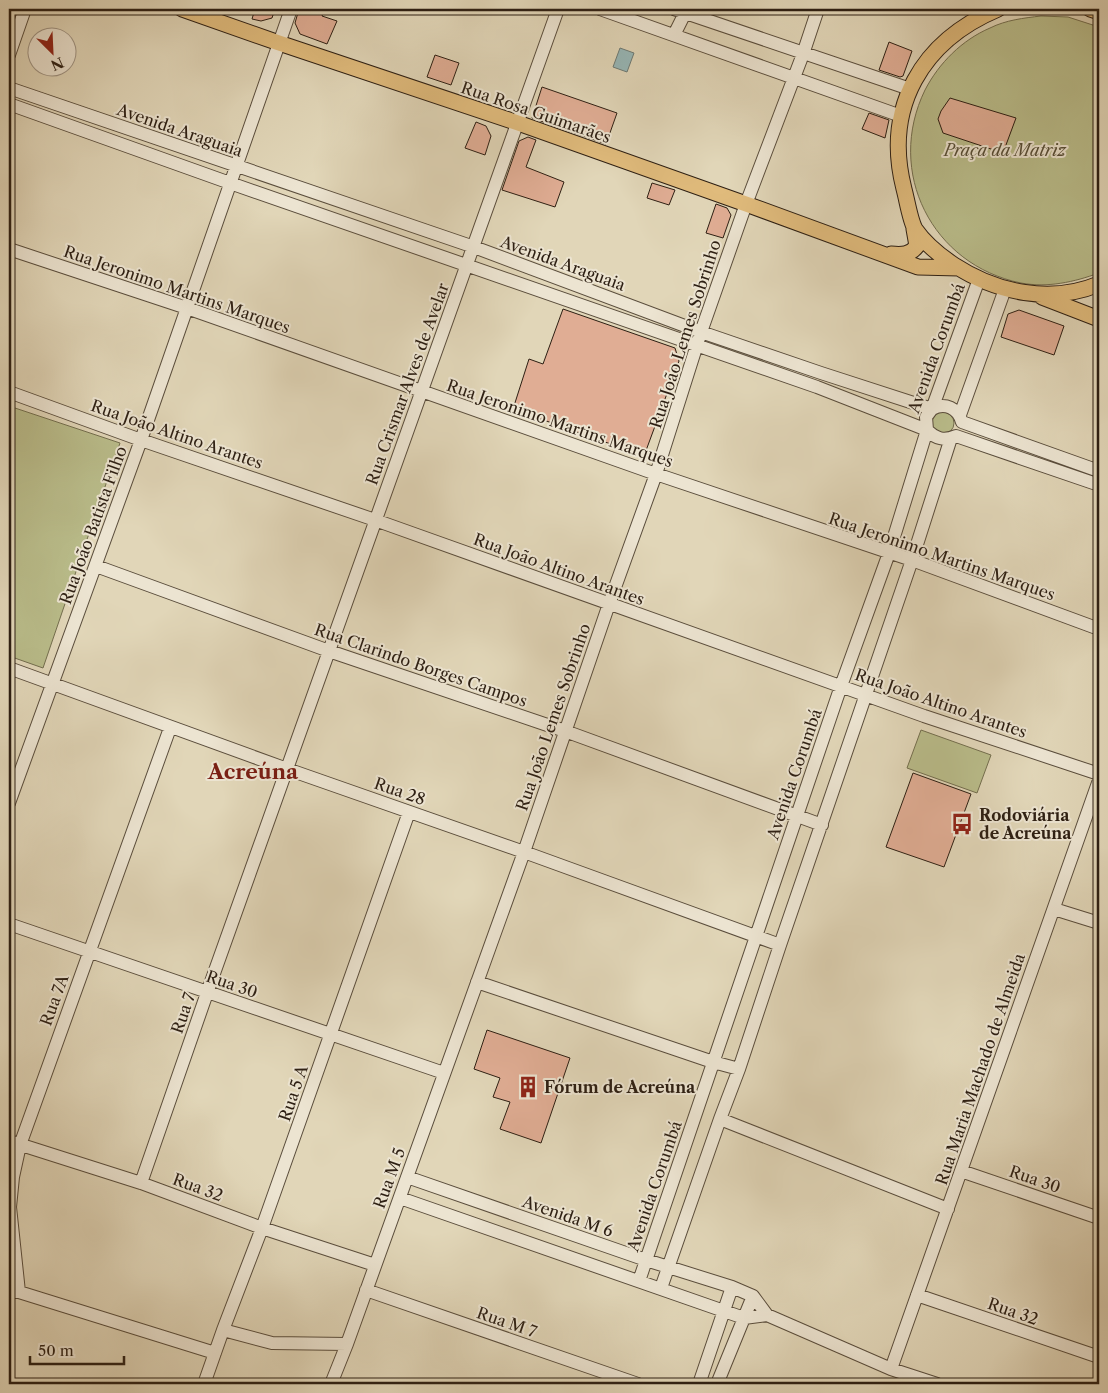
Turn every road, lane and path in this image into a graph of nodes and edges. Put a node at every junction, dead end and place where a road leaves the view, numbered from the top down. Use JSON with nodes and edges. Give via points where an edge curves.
{"nodes":[{"id":1,"x":25,"y":9,"type":"edge"},
{"id":2,"x":182,"y":9,"type":"edge"},
{"id":3,"x":291,"y":9,"type":"edge"},
{"id":4,"x":558,"y":9,"type":"edge"},
{"id":5,"x":600,"y":9,"type":"edge"},
{"id":6,"x":818,"y":9,"type":"edge"},
{"id":7,"x":998,"y":9,"type":"edge"},
{"id":8,"x":1090,"y":9,"type":"edge"},
{"id":9,"x":679,"y":11,"type":"edge"},
{"id":10,"x":1099,"y":12,"type":"edge"},
{"id":11,"x":674,"y":35,"type":"junction"},
{"id":12,"x":279,"y":43,"type":"junction"},
{"id":13,"x":803,"y":54,"type":"junction"},
{"id":14,"x":9,"y":55,"type":"edge"},
{"id":15,"x":794,"y":77,"type":"junction"},
{"id":16,"x":9,"y":88,"type":"edge"},
{"id":17,"x":910,"y":89,"type":"junction"},
{"id":18,"x":9,"y":104,"type":"edge"},
{"id":19,"x":901,"y":116,"type":"junction"},
{"id":20,"x":518,"y":123,"type":"junction"},
{"id":21,"x":118,"y":126,"type":"junction"},
{"id":22,"x":113,"y":141,"type":"junction"},
{"id":23,"x":236,"y":166,"type":"junction"},
{"id":24,"x":230,"y":183,"type":"junction"},
{"id":25,"x":746,"y":204,"type":"junction"},
{"id":26,"x":353,"y":206,"type":"junction"},
{"id":27,"x":347,"y":224,"type":"junction"},
{"id":28,"x":914,"y":228,"type":"junction"},
{"id":29,"x":474,"y":247,"type":"junction"},
{"id":30,"x":9,"y":249,"type":"edge"},
{"id":31,"x":877,"y":252,"type":"junction"},
{"id":32,"x":467,"y":266,"type":"junction"},
{"id":33,"x":959,"y":268,"type":"junction"},
{"id":34,"x":979,"y":279,"type":"junction"},
{"id":35,"x":1099,"y":284,"type":"edge"},
{"id":36,"x":1005,"y":289,"type":"junction"},
{"id":37,"x":588,"y":290,"type":"junction"},
{"id":38,"x":1036,"y":294,"type":"junction"},
{"id":39,"x":583,"y":306,"type":"junction"},
{"id":40,"x":187,"y":308,"type":"junction"},
{"id":41,"x":1099,"y":319,"type":"edge"},
{"id":42,"x":701,"y":332,"type":"junction"},
{"id":43,"x":696,"y":346,"type":"junction"},
{"id":44,"x":821,"y":373,"type":"junction"},
{"id":45,"x":817,"y":387,"type":"junction"},
{"id":46,"x":422,"y":391,"type":"junction"},
{"id":47,"x":9,"y":392,"type":"edge"},
{"id":48,"x":932,"y":408,"type":"junction"},
{"id":49,"x":961,"y":418,"type":"junction"},
{"id":50,"x":927,"y":430,"type":"junction"},
{"id":51,"x":953,"y":437,"type":"junction"},
{"id":52,"x":141,"y":440,"type":"junction"},
{"id":53,"x":1075,"y":469,"type":"junction"},
{"id":54,"x":1099,"y":471,"type":"edge"},
{"id":55,"x":656,"y":474,"type":"junction"},
{"id":56,"x":1099,"y":485,"type":"edge"},
{"id":57,"x":375,"y":520,"type":"junction"},
{"id":58,"x":889,"y":553,"type":"junction"},
{"id":59,"x":912,"y":560,"type":"junction"},
{"id":60,"x":96,"y":566,"type":"junction"},
{"id":61,"x":609,"y":604,"type":"junction"},
{"id":62,"x":1099,"y":629,"type":"edge"},
{"id":63,"x":329,"y":651,"type":"junction"},
{"id":64,"x":9,"y":668,"type":"edge"},
{"id":65,"x":53,"y":683,"type":"junction"},
{"id":66,"x":841,"y":686,"type":"junction"},
{"id":67,"x":866,"y":695,"type":"junction"},
{"id":68,"x":170,"y":728,"type":"junction"},
{"id":69,"x":565,"y":731,"type":"junction"},
{"id":70,"x":287,"y":770,"type":"junction"},
{"id":71,"x":1099,"y":774,"type":"edge"},
{"id":72,"x":1099,"y":780,"type":"edge"},
{"id":73,"x":9,"y":803,"type":"edge"},
{"id":74,"x":409,"y":812,"type":"junction"},
{"id":75,"x":797,"y":815,"type":"junction"},
{"id":76,"x":822,"y":824,"type":"junction"},
{"id":77,"x":524,"y":852,"type":"junction"},
{"id":78,"x":1054,"y":909,"type":"junction"},
{"id":79,"x":9,"y":924,"type":"edge"},
{"id":80,"x":1099,"y":924,"type":"edge"},
{"id":81,"x":756,"y":936,"type":"junction"},
{"id":82,"x":780,"y":945,"type":"junction"},
{"id":83,"x":88,"y":951,"type":"junction"},
{"id":84,"x":477,"y":982,"type":"junction"},
{"id":85,"x":207,"y":993,"type":"junction"},
{"id":86,"x":330,"y":1035,"type":"junction"},
{"id":87,"x":713,"y":1062,"type":"junction"},
{"id":88,"x":739,"y":1069,"type":"junction"},
{"id":89,"x":444,"y":1073,"type":"junction"},
{"id":90,"x":720,"y":1119,"type":"junction"},
{"id":91,"x":14,"y":1143,"type":"edge"},
{"id":92,"x":961,"y":1171,"type":"junction"},
{"id":93,"x":407,"y":1177,"type":"junction"},
{"id":94,"x":141,"y":1183,"type":"junction"},
{"id":95,"x":400,"y":1198,"type":"junction"},
{"id":96,"x":948,"y":1209,"type":"junction"},
{"id":97,"x":1099,"y":1218,"type":"edge"},
{"id":98,"x":262,"y":1228,"type":"junction"},
{"id":99,"x":646,"y":1260,"type":"junction"},
{"id":100,"x":375,"y":1265,"type":"junction"},
{"id":101,"x":668,"y":1267,"type":"junction"},
{"id":102,"x":639,"y":1281,"type":"junction"},
{"id":103,"x":661,"y":1288,"type":"junction"},
{"id":104,"x":732,"y":1288,"type":"junction"},
{"id":105,"x":366,"y":1290,"type":"junction"},
{"id":106,"x":14,"y":1292,"type":"edge"},
{"id":107,"x":917,"y":1295,"type":"junction"},
{"id":108,"x":753,"y":1296,"type":"junction"},
{"id":109,"x":724,"y":1310,"type":"junction"},
{"id":110,"x":767,"y":1315,"type":"junction"},
{"id":111,"x":744,"y":1318,"type":"junction"},
{"id":112,"x":222,"y":1330,"type":"junction"},
{"id":113,"x":347,"y":1344,"type":"junction"},
{"id":114,"x":215,"y":1353,"type":"junction"},
{"id":115,"x":1099,"y":1357,"type":"edge"},
{"id":116,"x":891,"y":1369,"type":"junction"},
{"id":117,"x":334,"y":1383,"type":"edge"},
{"id":118,"x":204,"y":1384,"type":"edge"},
{"id":119,"x":638,"y":1384,"type":"edge"},
{"id":120,"x":699,"y":1384,"type":"edge"},
{"id":121,"x":717,"y":1384,"type":"edge"},
{"id":122,"x":937,"y":1384,"type":"edge"}],
"edges":[{"from":1,"to":14,"type":"street"},
{"from":2,"to":12,"type":"main road","name":"Rua Rosa Guimarães"},
{"from":3,"to":12,"type":"street","name":"Rua João Batista Filho"},
{"from":4,"to":20,"type":"street","name":"Rua Crismar Alves de Avelar"},
{"from":5,"to":11,"type":"street"},
{"from":6,"to":13,"type":"street","name":"Rua João Lemes Sobrinho"},
{"from":7,"to":17,"type":"main road","via":[[957,30],[938,47]]},
{"from":8,"to":10,"type":"main road"},
{"from":9,"to":11,"type":"street"},
{"from":9,"to":13,"type":"street"},
{"from":11,"to":15,"type":"street"},
{"from":12,"to":20,"type":"main road","name":"Rua Rosa Guimarães"},
{"from":12,"to":23,"type":"street","name":"Rua João Batista Filho"},
{"from":13,"to":15,"type":"street","name":"Rua João Lemes Sobrinho"},
{"from":13,"to":17,"type":"street"},
{"from":15,"to":19,"type":"street"},
{"from":15,"to":25,"type":"street","name":"Rua João Lemes Sobrinho"},
{"from":16,"to":21,"type":"street","name":"Avenida Araguaia"},
{"from":17,"to":19,"type":"main road"},
{"from":18,"to":22,"type":"street","name":"Avenida Araguaia"},
{"from":19,"to":28,"type":"main road","via":[[900,171]]},
{"from":20,"to":25,"type":"main road","name":"Rua Rosa Guimarães"},
{"from":20,"to":29,"type":"street","name":"Rua Crismar Alves de Avelar"},
{"from":21,"to":22,"type":"street"},
{"from":21,"to":23,"type":"street","name":"Avenida Araguaia"},
{"from":22,"to":24,"type":"street","name":"Avenida Araguaia"},
{"from":23,"to":24,"type":"street","name":"Rua João Batista Filho"},
{"from":23,"to":26,"type":"street","name":"Avenida Araguaia"},
{"from":24,"to":27,"type":"street","name":"Avenida Araguaia"},
{"from":24,"to":40,"type":"street","name":"Rua João Batista Filho"},
{"from":25,"to":31,"type":"main road","name":"Rua Rosa Guimarães"},
{"from":25,"to":42,"type":"street","name":"Rua João Lemes Sobrinho"},
{"from":26,"to":27,"type":"street"},
{"from":26,"to":29,"type":"street","name":"Avenida Araguaia"},
{"from":27,"to":32,"type":"street","name":"Avenida Araguaia"},
{"from":28,"to":31,"type":"main road","name":"Rua Rosa Guimarães","via":[[917,246],[913,251],[903,255]]},
{"from":28,"to":33,"type":"main road","via":[[933,251]]},
{"from":29,"to":32,"type":"street","name":"Rua Crismar Alves de Avelar"},
{"from":29,"to":37,"type":"street","name":"Avenida Araguaia"},
{"from":30,"to":40,"type":"street","name":"Rua Jeronimo Martins Marques"},
{"from":31,"to":33,"type":"main road","name":"Rua Rosa Guimarães","via":[[918,267]]},
{"from":32,"to":39,"type":"street","name":"Avenida Araguaia"},
{"from":32,"to":46,"type":"street","name":"Rua Crismar Alves de Avelar"},
{"from":33,"to":34,"type":"main road"},
{"from":34,"to":36,"type":"main road"},
{"from":34,"to":48,"type":"street","name":"Avenida Corumbá"},
{"from":35,"to":38,"type":"main road","via":[[1067,293]]},
{"from":36,"to":38,"type":"main road"},
{"from":36,"to":49,"type":"street"},
{"from":37,"to":39,"type":"street"},
{"from":37,"to":42,"type":"street","name":"Avenida Araguaia"},
{"from":38,"to":41,"type":"main road"},
{"from":39,"to":43,"type":"street","name":"Avenida Araguaia"},
{"from":40,"to":46,"type":"street","name":"Rua Jeronimo Martins Marques"},
{"from":40,"to":52,"type":"street","name":"Rua João Batista Filho"},
{"from":42,"to":43,"type":"street","name":"Rua João Lemes Sobrinho"},
{"from":42,"to":44,"type":"street","name":"Avenida Araguaia"},
{"from":43,"to":45,"type":"street","name":"Avenida Araguaia"},
{"from":43,"to":55,"type":"street","name":"Rua João Lemes Sobrinho"},
{"from":44,"to":45,"type":"street"},
{"from":44,"to":48,"type":"street","name":"Avenida Araguaia"},
{"from":45,"to":50,"type":"street","name":"Avenida Araguaia"},
{"from":46,"to":55,"type":"street","name":"Rua Jeronimo Martins Marques"},
{"from":46,"to":57,"type":"street","name":"Rua Crismar Alves de Avelar"},
{"from":47,"to":52,"type":"street","name":"Rua João Altino Arantes"},
{"from":48,"to":49,"type":"street","name":"Avenida Araguaia","via":[[945,405],[956,410]]},
{"from":48,"to":50,"type":"street","name":"Avenida Corumbá","via":[[926,417]]},
{"from":49,"to":51,"type":"street","via":[[960,431]]},
{"from":49,"to":53,"type":"street","name":"Avenida Araguaia"},
{"from":50,"to":51,"type":"street","name":"Avenida Araguaia","via":[[938,438]]},
{"from":50,"to":58,"type":"street","name":"Avenida Corumbá"},
{"from":51,"to":53,"type":"street","name":"Avenida Araguaia"},
{"from":51,"to":59,"type":"street"},
{"from":52,"to":57,"type":"street","name":"Rua João Altino Arantes"},
{"from":52,"to":60,"type":"street","name":"Rua João Batista Filho"},
{"from":53,"to":54,"type":"street","name":"Avenida Araguaia"},
{"from":53,"to":56,"type":"street","name":"Avenida Araguaia"},
{"from":55,"to":58,"type":"street","name":"Rua Jeronimo Martins Marques"},
{"from":55,"to":61,"type":"street","name":"Rua João Lemes Sobrinho"},
{"from":57,"to":61,"type":"street","name":"Rua João Altino Arantes"},
{"from":57,"to":63,"type":"street","name":"Rua Crismar Alves de Avelar"},
{"from":58,"to":59,"type":"street","name":"Rua Jeronimo Martins Marques"},
{"from":58,"to":66,"type":"street","name":"Avenida Corumbá"},
{"from":59,"to":62,"type":"street","name":"Rua Jeronimo Martins Marques"},
{"from":59,"to":67,"type":"street"},
{"from":60,"to":63,"type":"street","name":"Rua Clarindo Borges Campos"},
{"from":60,"to":65,"type":"street","name":"Rua João Batista Filho"},
{"from":61,"to":66,"type":"street","name":"Rua João Altino Arantes"},
{"from":61,"to":69,"type":"street","name":"Rua João Lemes Sobrinho"},
{"from":63,"to":69,"type":"street","name":"Rua Clarindo Borges Campos"},
{"from":63,"to":70,"type":"street","name":"Rua Crismar Alves de Avelar"},
{"from":64,"to":65,"type":"street","name":"Rua 28"},
{"from":65,"to":68,"type":"street","name":"Rua 28"},
{"from":65,"to":73,"type":"street","name":"Rua João Batista Filho"},
{"from":66,"to":67,"type":"street","name":"Rua João Altino Arantes"},
{"from":66,"to":75,"type":"street","name":"Avenida Corumbá"},
{"from":67,"to":71,"type":"street","name":"Rua João Altino Arantes"},
{"from":67,"to":76,"type":"street"},
{"from":68,"to":70,"type":"street","name":"Rua 28"},
{"from":68,"to":83,"type":"street","name":"Rua 7A"},
{"from":69,"to":75,"type":"street","name":"Rua Clarindo Borges Campos"},
{"from":69,"to":77,"type":"street","name":"Rua João Lemes Sobrinho"},
{"from":70,"to":74,"type":"street","name":"Rua 28"},
{"from":70,"to":85,"type":"street","name":"Rua 7"},
{"from":72,"to":78,"type":"street","name":"Rua Maria Machado de Almeida"},
{"from":74,"to":77,"type":"street","name":"Rua 28"},
{"from":74,"to":86,"type":"street","name":"Rua 5 A"},
{"from":75,"to":76,"type":"street","name":"Rua Clarindo Borges Campos"},
{"from":75,"to":81,"type":"street","name":"Avenida Corumbá"},
{"from":76,"to":82,"type":"street"},
{"from":77,"to":81,"type":"street","name":"Rua 28"},
{"from":77,"to":84,"type":"street","name":"Rua João Lemes Sobrinho"},
{"from":78,"to":80,"type":"street"},
{"from":78,"to":92,"type":"street","name":"Rua Maria Machado de Almeida"},
{"from":79,"to":83,"type":"street","name":"Rua 30"},
{"from":81,"to":82,"type":"street","name":"Rua 28"},
{"from":81,"to":87,"type":"street","name":"Avenida Corumbá"},
{"from":82,"to":88,"type":"street"},
{"from":83,"to":85,"type":"street","name":"Rua 30"},
{"from":83,"to":91,"type":"street","name":"Rua 7A"},
{"from":84,"to":87,"type":"street"},
{"from":84,"to":89,"type":"street","name":"Rua M 5"},
{"from":85,"to":86,"type":"street","name":"Rua 30"},
{"from":85,"to":94,"type":"street","name":"Rua 7"},
{"from":86,"to":89,"type":"street","name":"Rua 30"},
{"from":86,"to":98,"type":"street","name":"Rua 5 A"},
{"from":87,"to":88,"type":"street"},
{"from":87,"to":99,"type":"street","name":"Avenida Corumbá"},
{"from":88,"to":90,"type":"street"},
{"from":89,"to":93,"type":"street","name":"Rua M 5"},
{"from":90,"to":96,"type":"street"},
{"from":90,"to":101,"type":"street"},
{"from":91,"to":94,"type":"street","name":"Rua 32"},
{"from":91,"to":106,"type":"street","name":"Rua 7A","via":[[10,1207]]},
{"from":92,"to":96,"type":"street","name":"Rua Maria Machado de Almeida"},
{"from":92,"to":97,"type":"street","name":"Rua 30"},
{"from":93,"to":95,"type":"street","name":"Rua M 5"},
{"from":93,"to":99,"type":"street","name":"Avenida M 6"},
{"from":94,"to":98,"type":"street","name":"Rua 32"},
{"from":95,"to":100,"type":"street","name":"Rua M 5"},
{"from":95,"to":102,"type":"street"},
{"from":96,"to":107,"type":"street","name":"Rua Maria Machado de Almeida"},
{"from":98,"to":100,"type":"street","name":"Rua 32"},
{"from":98,"to":112,"type":"street","name":"Rua 5 A"},
{"from":99,"to":101,"type":"street","name":"Avenida M 6"},
{"from":99,"to":102,"type":"street","name":"Avenida Corumbá"},
{"from":100,"to":105,"type":"street","name":"Rua M 5"},
{"from":101,"to":103,"type":"street"},
{"from":101,"to":104,"type":"street","name":"Avenida M 6"},
{"from":102,"to":103,"type":"street"},
{"from":103,"to":109,"type":"street"},
{"from":104,"to":108,"type":"street","name":"Avenida M 6"},
{"from":104,"to":109,"type":"street"},
{"from":105,"to":113,"type":"street","name":"Rua M 5"},
{"from":105,"to":119,"type":"street","name":"Rua M 7"},
{"from":106,"to":114,"type":"street"},
{"from":107,"to":115,"type":"street","name":"Rua 32"},
{"from":107,"to":116,"type":"street","name":"Rua Maria Machado de Almeida"},
{"from":108,"to":110,"type":"street"},
{"from":108,"to":111,"type":"street"},
{"from":109,"to":111,"type":"street"},
{"from":109,"to":120,"type":"street"},
{"from":110,"to":111,"type":"street"},
{"from":110,"to":116,"type":"street"},
{"from":111,"to":121,"type":"street"},
{"from":112,"to":113,"type":"street","via":[[272,1342]]},
{"from":112,"to":114,"type":"street","name":"Rua 5 A"},
{"from":113,"to":117,"type":"street","name":"Rua M 5"},
{"from":114,"to":118,"type":"street","name":"Rua 5 A"},
{"from":116,"to":122,"type":"street"}]}
